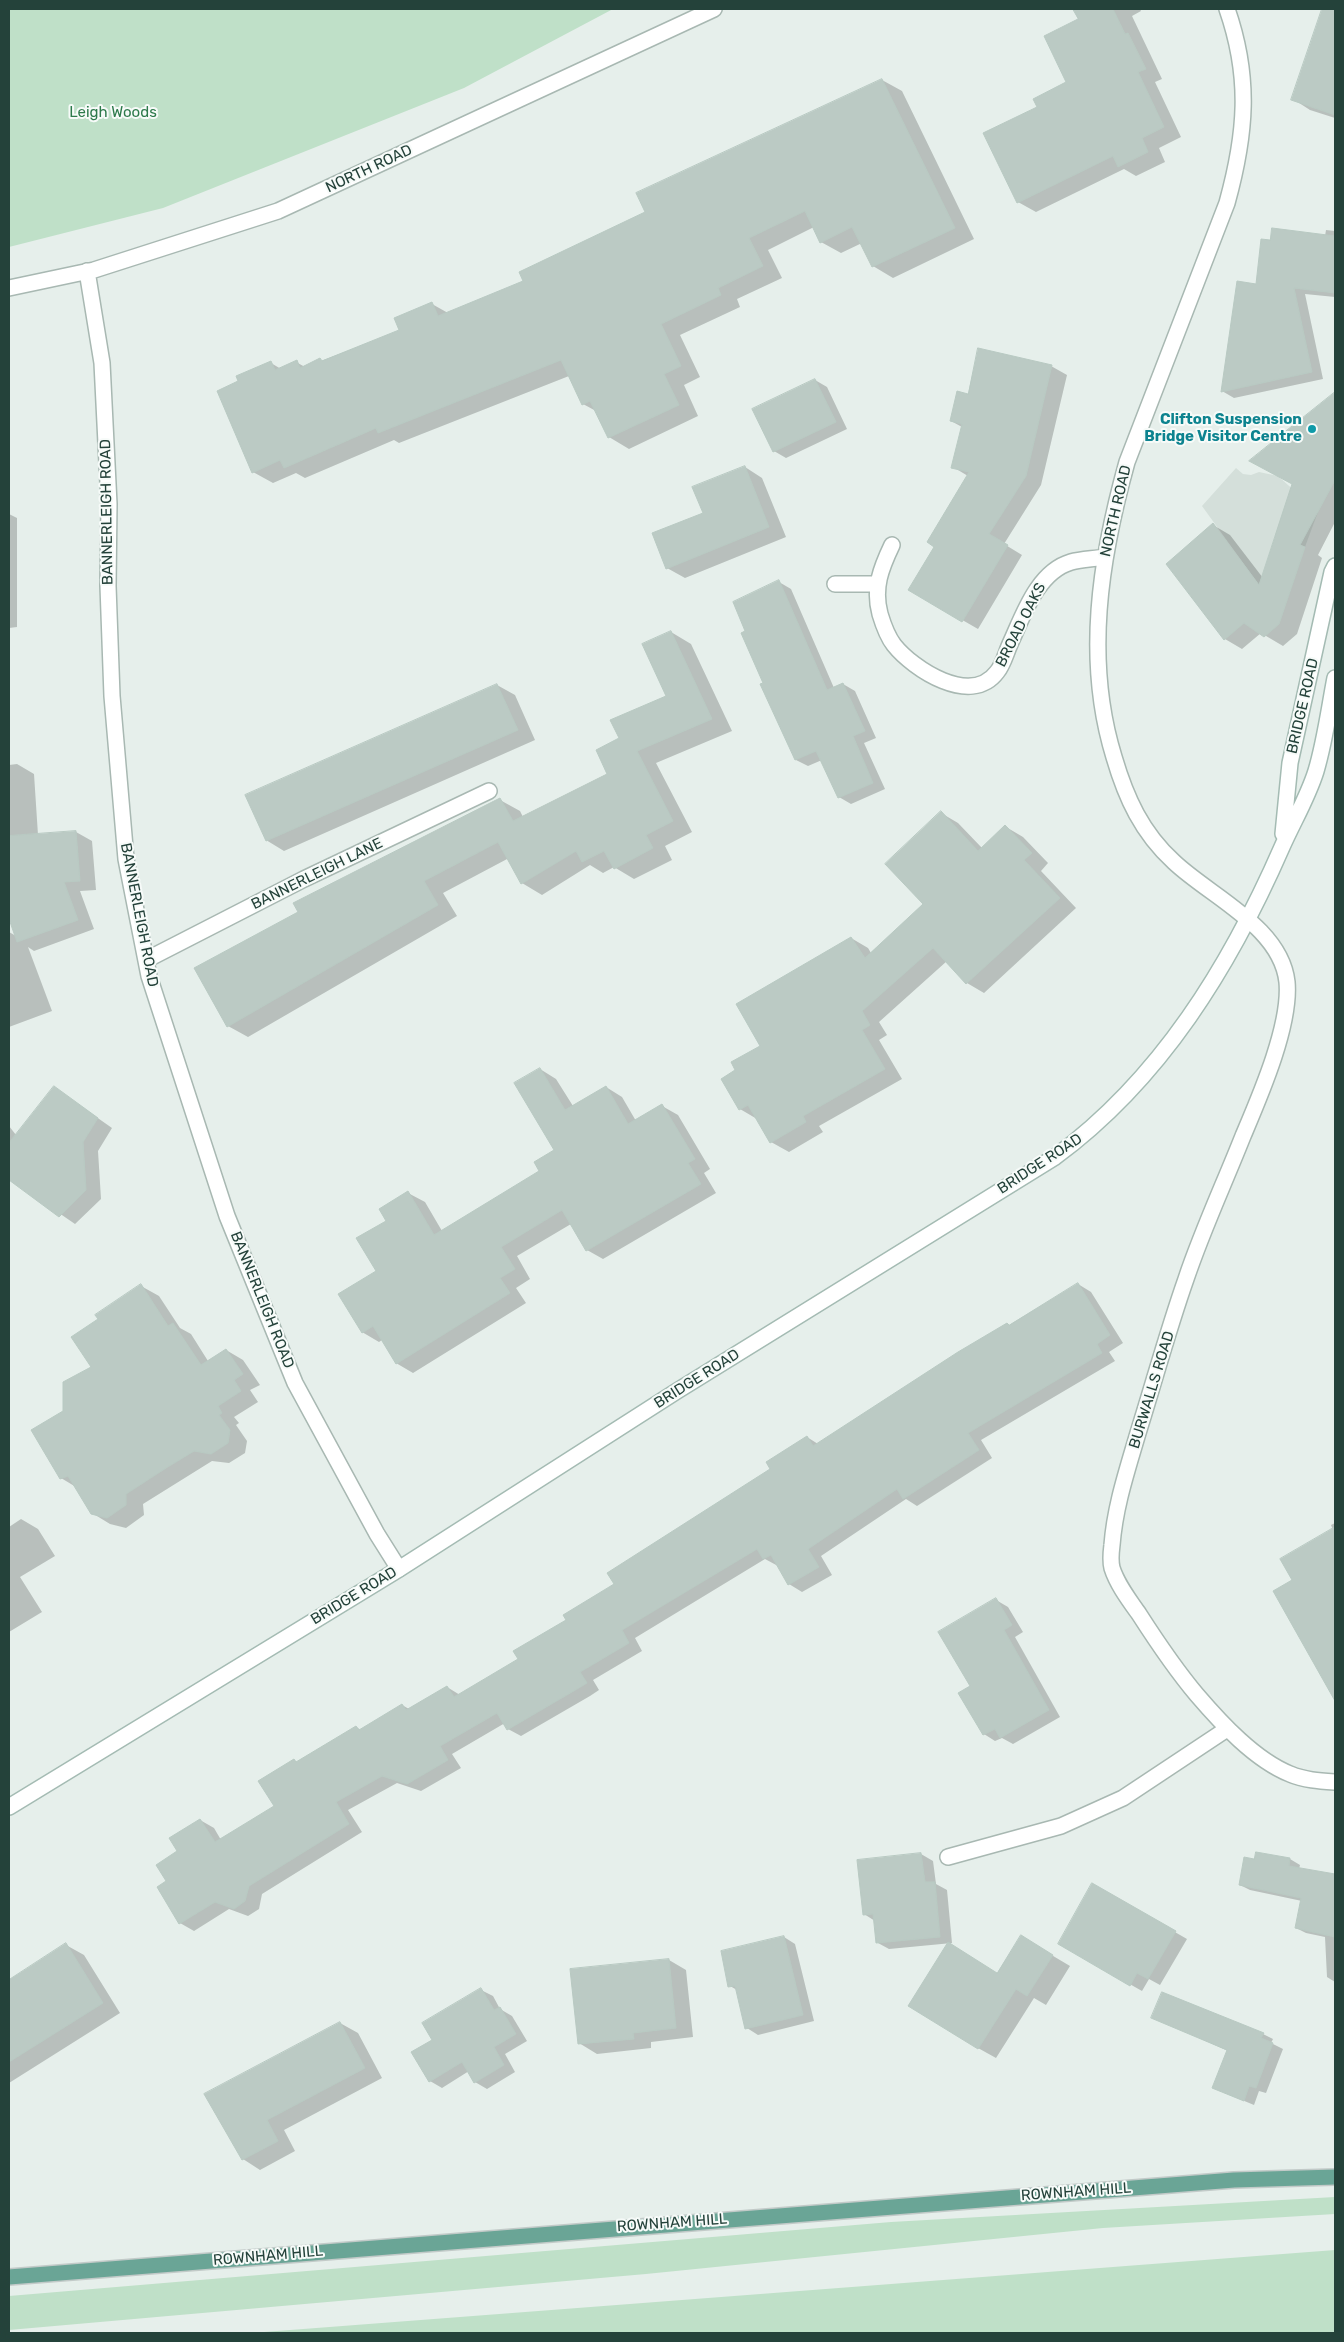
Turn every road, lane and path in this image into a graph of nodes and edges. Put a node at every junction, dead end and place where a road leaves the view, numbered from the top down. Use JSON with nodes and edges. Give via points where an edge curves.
{"nodes":[{"id":1,"x":714,"y":9,"type":"edge"},
{"id":2,"x":1227,"y":9,"type":"edge"},
{"id":3,"x":87,"y":271,"type":"junction"},
{"id":4,"x":9,"y":288,"type":"edge"},
{"id":5,"x":892,"y":545,"type":"dead end"},
{"id":6,"x":1105,"y":557,"type":"junction"},
{"id":7,"x":1335,"y":566,"type":"edge"},
{"id":8,"x":835,"y":584,"type":"dead end"},
{"id":9,"x":876,"y":584,"type":"junction"},
{"id":10,"x":1335,"y":678,"type":"edge"},
{"id":11,"x":489,"y":790,"type":"dead end"},
{"id":12,"x":1282,"y":848,"type":"junction"},
{"id":13,"x":1249,"y":919,"type":"junction"},
{"id":14,"x":146,"y":960,"type":"junction"},
{"id":15,"x":398,"y":1569,"type":"junction"},
{"id":16,"x":1227,"y":1729,"type":"junction"},
{"id":17,"x":1335,"y":1782,"type":"edge"},
{"id":18,"x":9,"y":1806,"type":"edge"},
{"id":19,"x":948,"y":1857,"type":"dead end"},
{"id":20,"x":1335,"y":2177,"type":"edge"},
{"id":21,"x":9,"y":2277,"type":"edge"}],
"edges":[{"from":1,"to":3,"type":"street","name":"NORTH ROAD","via":[[278,211]]},
{"from":2,"to":6,"type":"street","name":"NORTH ROAD","via":[[1235,31],[1244,81],[1243,134],[1238,165],[1227,204],[1127,462]]},
{"from":3,"to":4,"type":"street","name":"NORTH ROAD"},
{"from":3,"to":14,"type":"street","name":"BANNERLEIGH ROAD","via":[[102,363],[109,504],[112,696],[126,859]]},
{"from":5,"to":9,"type":"street"},
{"from":6,"to":9,"type":"street","name":"BROAD OAKS","via":[[1071,562],[1048,576],[1037,589],[997,672],[973,686],[954,685],[932,675],[909,660],[893,644],[881,617]]},
{"from":6,"to":13,"type":"street","name":"NORTH ROAD","via":[[1097,645],[1098,671],[1105,726],[1124,791],[1146,832],[1173,862]]},
{"from":7,"to":12,"type":"street","name":"BRIDGE ROAD","via":[[1290,763]]},
{"from":8,"to":9,"type":"street"},
{"from":10,"to":12,"type":"street","name":"BRIDGE ROAD","via":[[1316,771]]},
{"from":11,"to":14,"type":"street","name":"BANNERLEIGH LANE"},
{"from":12,"to":13,"type":"street","name":"BRIDGE ROAD"},
{"from":13,"to":15,"type":"street","name":"BRIDGE ROAD","via":[[1218,972],[1161,1056],[1087,1133],[1055,1157],[677,1391]]},
{"from":13,"to":16,"type":"street","name":"BURWALLS ROAD","via":[[1270,941],[1286,975],[1286,1010],[1265,1084],[1186,1276],[1115,1511],[1110,1563],[1125,1593],[1174,1668]]},
{"from":14,"to":15,"type":"street","name":"BANNERLEIGH ROAD","via":[[227,1216],[296,1383]]},
{"from":15,"to":18,"type":"street","name":"BRIDGE ROAD"},
{"from":16,"to":17,"type":"street","name":"BURWALLS ROAD","via":[[1285,1772],[1309,1780]]},
{"from":16,"to":19,"type":"street","via":[[1115,1802],[1061,1826]]},
{"from":20,"to":21,"type":"main road","name":"ROWNHAM HILL","via":[[1234,2180]]}]}
